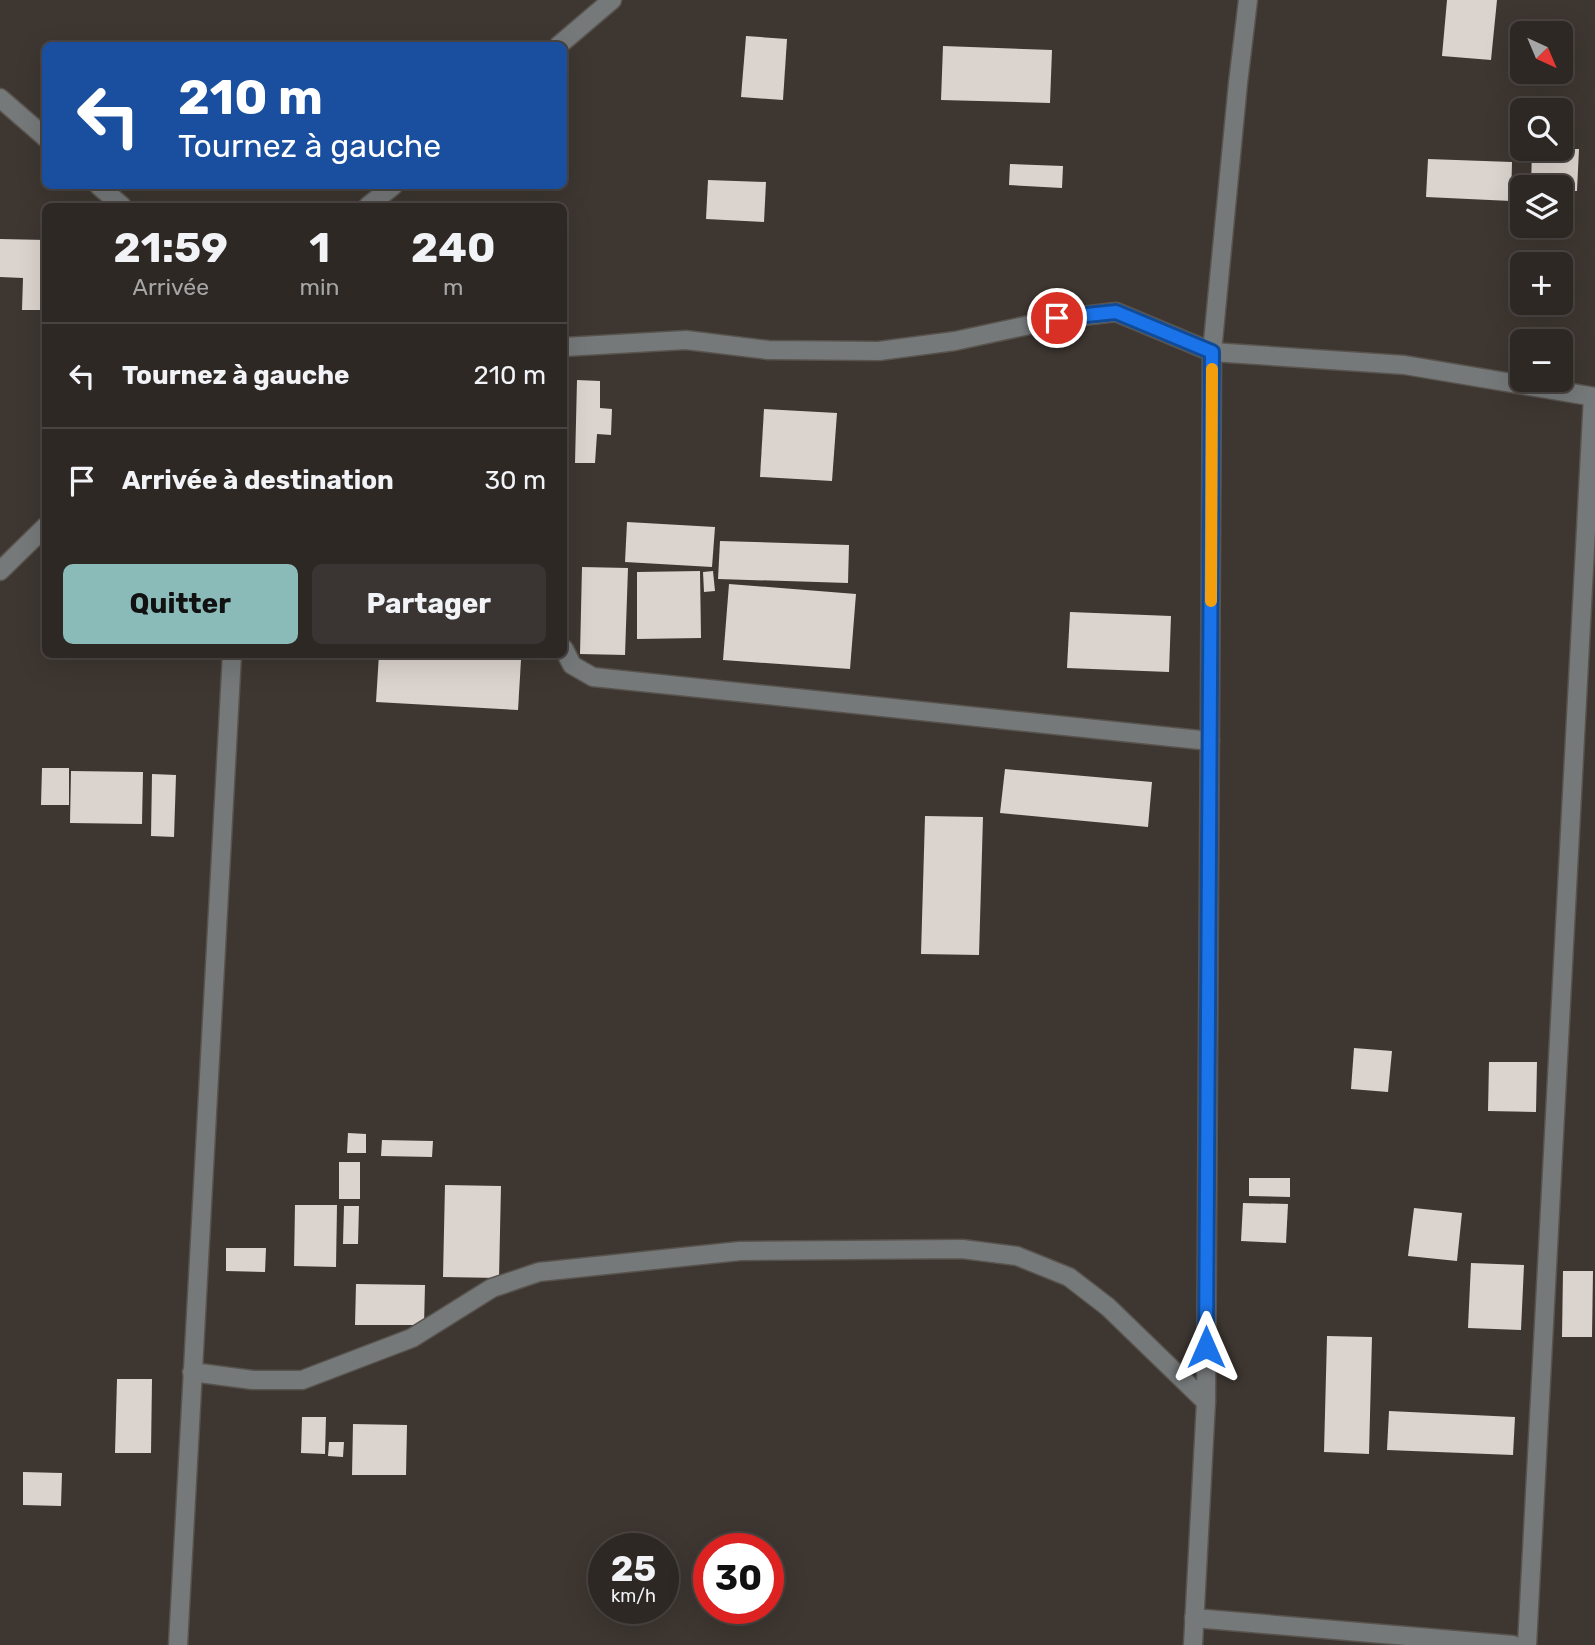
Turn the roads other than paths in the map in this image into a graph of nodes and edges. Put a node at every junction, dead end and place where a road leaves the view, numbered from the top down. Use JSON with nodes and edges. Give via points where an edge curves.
{"nodes":[{"id":1,"x":612,"y":0,"type":"edge"},
{"id":2,"x":1248,"y":0,"type":"edge"},
{"id":3,"x":563,"y":42,"type":"edge"},
{"id":4,"x":0,"y":98,"type":"edge"},
{"id":5,"x":42,"y":135,"type":"edge"},
{"id":6,"x":102,"y":189,"type":"edge"},
{"id":7,"x":389,"y":189,"type":"edge"},
{"id":8,"x":119,"y":203,"type":"edge"},
{"id":9,"x":372,"y":203,"type":"edge"},
{"id":10,"x":567,"y":347,"type":"edge"},
{"id":11,"x":1212,"y":352,"type":"junction"},
{"id":12,"x":1594,"y":397,"type":"edge"},
{"id":13,"x":42,"y":530,"type":"edge"},
{"id":14,"x":0,"y":570,"type":"edge"},
{"id":15,"x":567,"y":655,"type":"edge"},
{"id":16,"x":232,"y":658,"type":"edge"},
{"id":17,"x":1210,"y":741,"type":"junction"},
{"id":18,"x":192,"y":1372,"type":"junction"},
{"id":19,"x":1206,"y":1402,"type":"junction"},
{"id":20,"x":1194,"y":1618,"type":"junction"},
{"id":21,"x":178,"y":1645,"type":"edge"},
{"id":22,"x":1193,"y":1645,"type":"edge"},
{"id":23,"x":1513,"y":1645,"type":"edge"},
{"id":24,"x":1527,"y":1645,"type":"edge"}],
"edges":[{"from":1,"to":3,"type":"street"},
{"from":2,"to":11,"type":"street"},
{"from":4,"to":5,"type":"street"},
{"from":6,"to":8,"type":"street"},
{"from":7,"to":9,"type":"street"},
{"from":10,"to":11,"type":"street","via":[[686,340],[768,350],[879,351],[955,341],[1057,318],[1116,312]]},
{"from":11,"to":12,"type":"street","via":[[1405,365]]},
{"from":11,"to":17,"type":"street"},
{"from":12,"to":24,"type":"street"},
{"from":13,"to":14,"type":"street"},
{"from":15,"to":17,"type":"street","via":[[572,665],[593,677]]},
{"from":16,"to":18,"type":"street"},
{"from":17,"to":19,"type":"street"},
{"from":18,"to":19,"type":"street","via":[[253,1380],[303,1380],[412,1338],[492,1288],[539,1272],[740,1251],[962,1250],[1017,1256],[1069,1277],[1108,1307]]},
{"from":18,"to":21,"type":"street"},
{"from":19,"to":20,"type":"street"},
{"from":20,"to":22,"type":"street"},
{"from":20,"to":23,"type":"street"}]}
